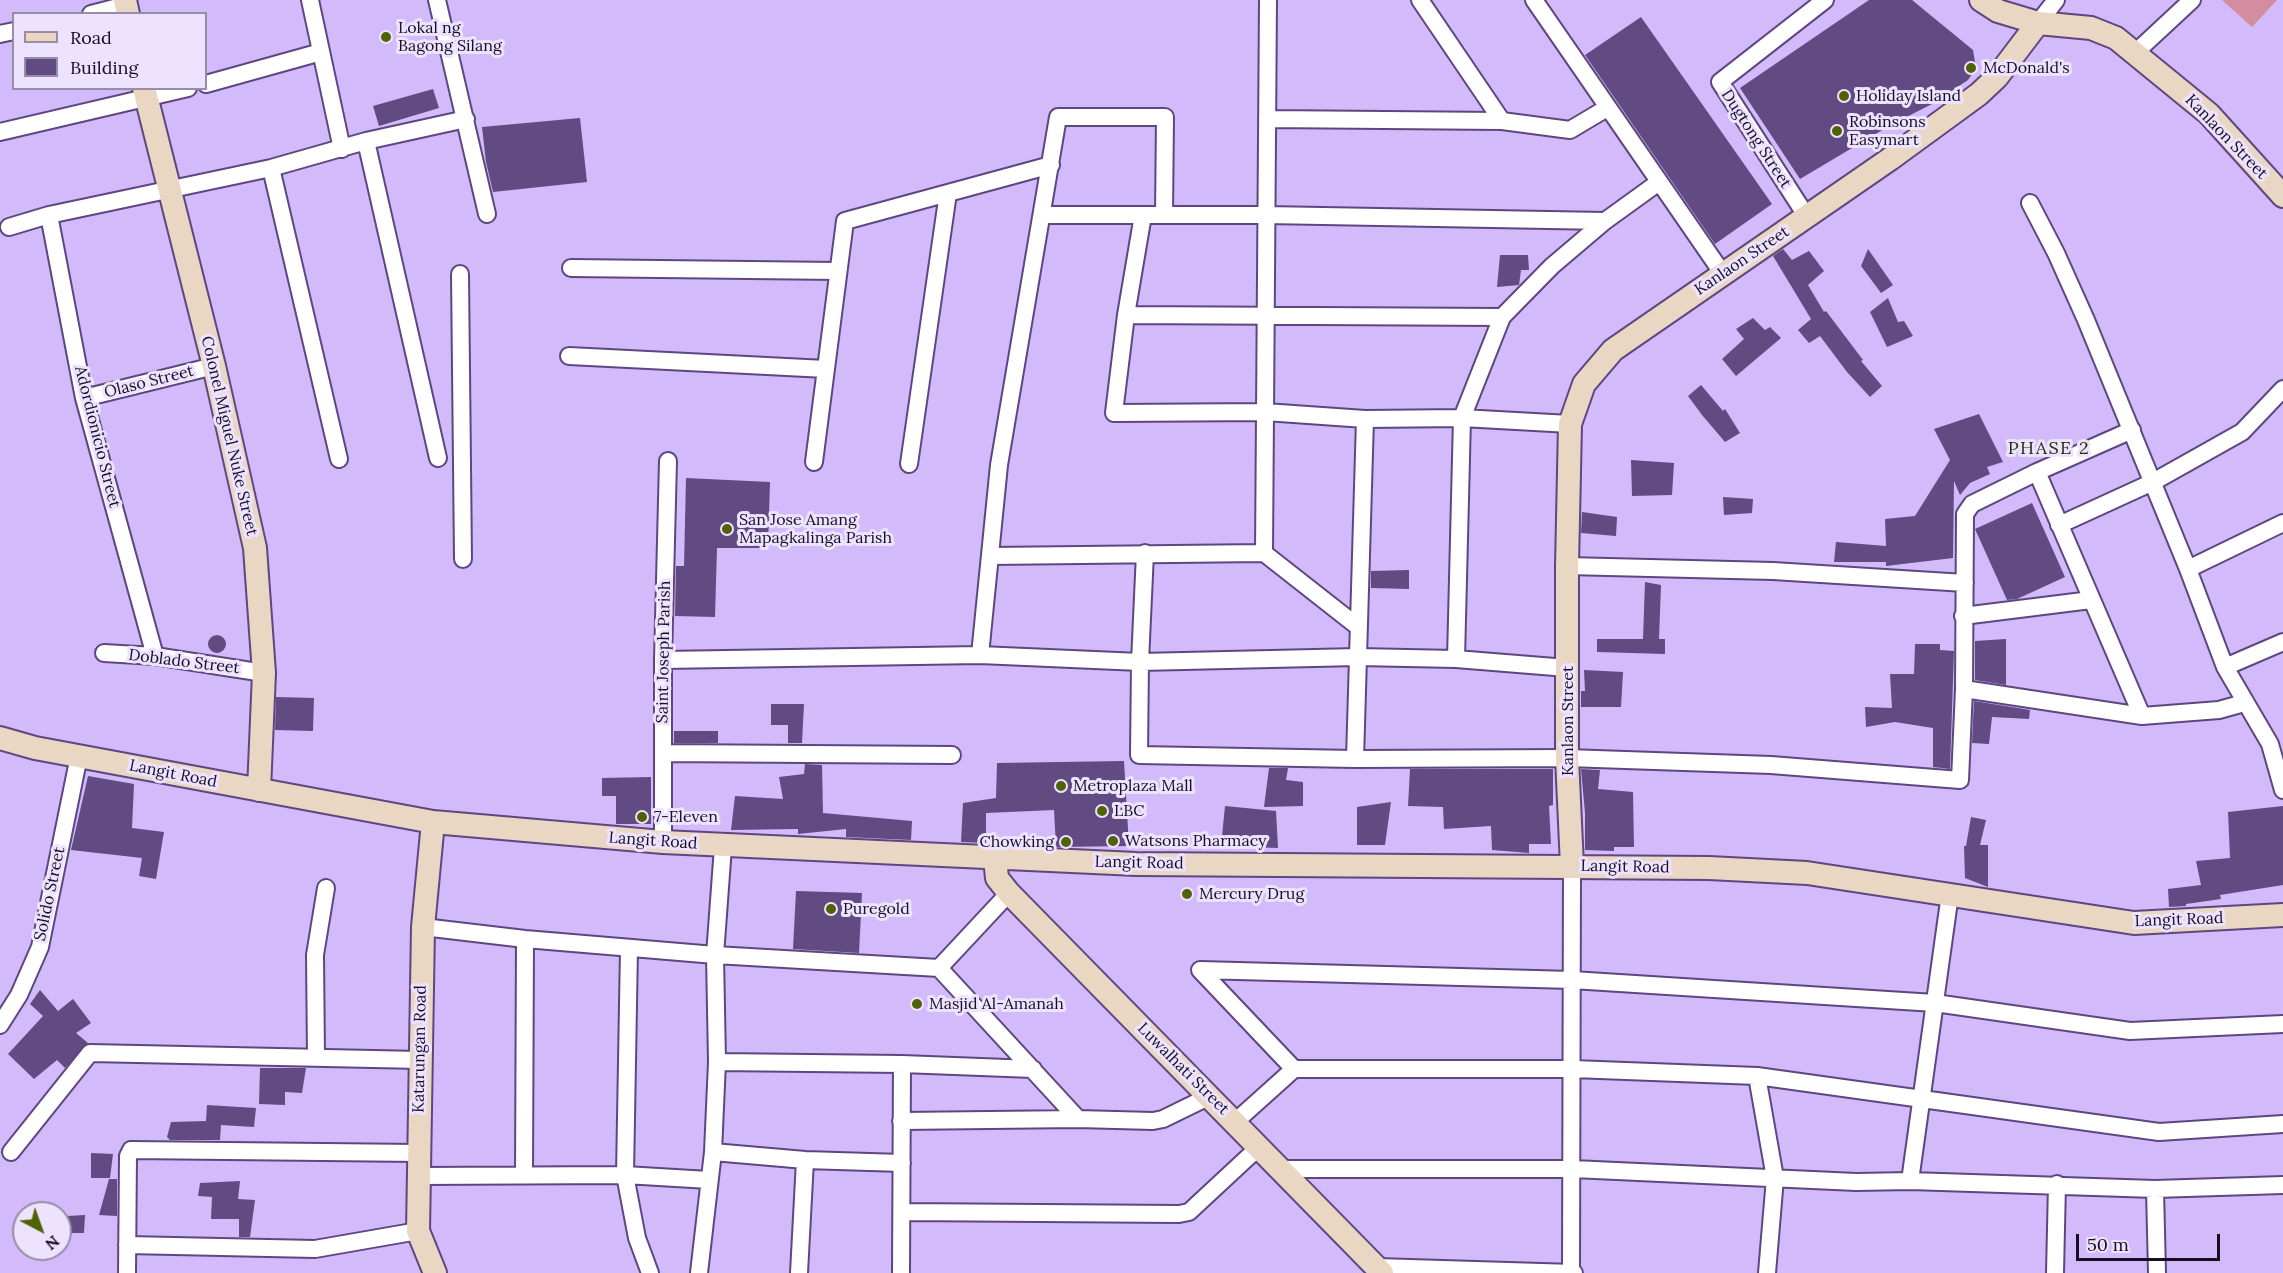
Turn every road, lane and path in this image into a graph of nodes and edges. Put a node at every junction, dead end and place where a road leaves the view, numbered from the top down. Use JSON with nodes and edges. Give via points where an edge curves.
{"nodes":[{"id":1,"x":310,"y":0,"type":"edge"},
{"id":2,"x":437,"y":0,"type":"edge"},
{"id":3,"x":1268,"y":0,"type":"edge"},
{"id":4,"x":1420,"y":0,"type":"edge"},
{"id":5,"x":1534,"y":0,"type":"edge"},
{"id":6,"x":1826,"y":0,"type":"edge"},
{"id":7,"x":1981,"y":0,"type":"edge"},
{"id":8,"x":2056,"y":0,"type":"edge"},
{"id":9,"x":2192,"y":0,"type":"edge"},
{"id":10,"x":1808,"y":5,"type":"edge"},
{"id":11,"x":126,"y":6,"type":"edge"},
{"id":12,"x":100,"y":12,"type":"edge"},
{"id":13,"x":2038,"y":23,"type":"junction"},
{"id":14,"x":321,"y":52,"type":"junction"},
{"id":15,"x":2136,"y":52,"type":"junction"},
{"id":16,"x":207,"y":84,"type":"edge"},
{"id":17,"x":174,"y":90,"type":"edge"},
{"id":18,"x":145,"y":94,"type":"edge"},
{"id":19,"x":1607,"y":108,"type":"junction"},
{"id":20,"x":466,"y":119,"type":"junction"},
{"id":21,"x":1267,"y":119,"type":"junction"},
{"id":22,"x":1502,"y":121,"type":"junction"},
{"id":23,"x":0,"y":132,"type":"edge"},
{"id":24,"x":366,"y":141,"type":"junction"},
{"id":25,"x":342,"y":149,"type":"junction"},
{"id":26,"x":1051,"y":165,"type":"junction"},
{"id":27,"x":271,"y":168,"type":"junction"},
{"id":28,"x":1659,"y":182,"type":"junction"},
{"id":29,"x":170,"y":189,"type":"junction"},
{"id":30,"x":2281,"y":190,"type":"edge"},
{"id":31,"x":948,"y":193,"type":"junction"},
{"id":32,"x":2030,"y":203,"type":"dead end"},
{"id":33,"x":487,"y":214,"type":"dead end"},
{"id":34,"x":49,"y":215,"type":"junction"},
{"id":35,"x":1043,"y":215,"type":"junction"},
{"id":36,"x":1143,"y":215,"type":"junction"},
{"id":37,"x":1164,"y":215,"type":"junction"},
{"id":38,"x":1266,"y":215,"type":"junction"},
{"id":39,"x":1807,"y":217,"type":"junction"},
{"id":40,"x":1605,"y":221,"type":"junction"},
{"id":41,"x":9,"y":227,"type":"dead end"},
{"id":42,"x":571,"y":268,"type":"dead end"},
{"id":43,"x":838,"y":271,"type":"junction"},
{"id":44,"x":460,"y":274,"type":"dead end"},
{"id":45,"x":1723,"y":274,"type":"junction"},
{"id":46,"x":1126,"y":315,"type":"junction"},
{"id":47,"x":1266,"y":316,"type":"junction"},
{"id":48,"x":1502,"y":317,"type":"junction"},
{"id":49,"x":569,"y":356,"type":"dead end"},
{"id":50,"x":213,"y":366,"type":"junction"},
{"id":51,"x":826,"y":369,"type":"junction"},
{"id":52,"x":2283,"y":389,"type":"edge"},
{"id":53,"x":84,"y":398,"type":"junction"},
{"id":54,"x":1265,"y":412,"type":"junction"},
{"id":55,"x":1365,"y":418,"type":"junction"},
{"id":56,"x":1462,"y":418,"type":"junction"},
{"id":57,"x":1570,"y":424,"type":"junction"},
{"id":58,"x":2132,"y":430,"type":"junction"},
{"id":59,"x":438,"y":458,"type":"dead end"},
{"id":60,"x":339,"y":459,"type":"dead end"},
{"id":61,"x":668,"y":461,"type":"dead end"},
{"id":62,"x":814,"y":462,"type":"dead end"},
{"id":63,"x":909,"y":464,"type":"dead end"},
{"id":64,"x":2037,"y":472,"type":"junction"},
{"id":65,"x":2153,"y":482,"type":"junction"},
{"id":66,"x":2283,"y":523,"type":"edge"},
{"id":67,"x":2059,"y":525,"type":"junction"},
{"id":68,"x":1145,"y":553,"type":"junction"},
{"id":69,"x":1264,"y":553,"type":"junction"},
{"id":70,"x":990,"y":556,"type":"junction"},
{"id":71,"x":464,"y":559,"type":"dead end"},
{"id":72,"x":1567,"y":566,"type":"junction"},
{"id":73,"x":2188,"y":569,"type":"junction"},
{"id":74,"x":1965,"y":583,"type":"junction"},
{"id":75,"x":2091,"y":600,"type":"junction"},
{"id":76,"x":1963,"y":616,"type":"junction"},
{"id":77,"x":1357,"y":627,"type":"junction"},
{"id":78,"x":2283,"y":642,"type":"edge"},
{"id":79,"x":104,"y":653,"type":"dead end"},
{"id":80,"x":980,"y":655,"type":"junction"},
{"id":81,"x":155,"y":656,"type":"junction"},
{"id":82,"x":1358,"y":657,"type":"junction"},
{"id":83,"x":1456,"y":659,"type":"junction"},
{"id":84,"x":663,"y":660,"type":"junction"},
{"id":85,"x":1140,"y":662,"type":"junction"},
{"id":86,"x":2225,"y":667,"type":"junction"},
{"id":87,"x":1567,"y":668,"type":"junction"},
{"id":88,"x":264,"y":673,"type":"junction"},
{"id":89,"x":1964,"y":689,"type":"junction"},
{"id":90,"x":2244,"y":703,"type":"junction"},
{"id":91,"x":2142,"y":716,"type":"junction"},
{"id":92,"x":0,"y":738,"type":"edge"},
{"id":93,"x":2277,"y":741,"type":"edge"},
{"id":94,"x":663,"y":753,"type":"junction"},
{"id":95,"x":79,"y":756,"type":"junction"},
{"id":96,"x":952,"y":756,"type":"dead end"},
{"id":97,"x":1355,"y":759,"type":"junction"},
{"id":98,"x":1567,"y":759,"type":"junction"},
{"id":99,"x":259,"y":790,"type":"junction"},
{"id":100,"x":2283,"y":790,"type":"edge"},
{"id":101,"x":433,"y":822,"type":"junction"},
{"id":102,"x":663,"y":842,"type":"junction"},
{"id":103,"x":723,"y":846,"type":"junction"},
{"id":104,"x":995,"y":859,"type":"junction"},
{"id":105,"x":1572,"y":866,"type":"junction"},
{"id":106,"x":326,"y":888,"type":"dead end"},
{"id":107,"x":1010,"y":893,"type":"junction"},
{"id":108,"x":1950,"y":894,"type":"junction"},
{"id":109,"x":2283,"y":915,"type":"edge"},
{"id":110,"x":423,"y":927,"type":"junction"},
{"id":111,"x":525,"y":939,"type":"junction"},
{"id":112,"x":629,"y":948,"type":"junction"},
{"id":113,"x":716,"y":955,"type":"junction"},
{"id":114,"x":939,"y":968,"type":"junction"},
{"id":115,"x":1572,"y":980,"type":"junction"},
{"id":116,"x":1935,"y":1004,"type":"junction"},
{"id":117,"x":2283,"y":1024,"type":"edge"},
{"id":118,"x":0,"y":1025,"type":"edge"},
{"id":119,"x":316,"y":1057,"type":"junction"},
{"id":120,"x":420,"y":1060,"type":"junction"},
{"id":121,"x":717,"y":1062,"type":"junction"},
{"id":122,"x":902,"y":1064,"type":"junction"},
{"id":123,"x":1033,"y":1069,"type":"junction"},
{"id":124,"x":1294,"y":1069,"type":"junction"},
{"id":125,"x":1573,"y":1069,"type":"junction"},
{"id":126,"x":1757,"y":1076,"type":"junction"},
{"id":127,"x":1210,"y":1096,"type":"junction"},
{"id":128,"x":1924,"y":1098,"type":"junction"},
{"id":129,"x":1078,"y":1119,"type":"junction"},
{"id":130,"x":901,"y":1121,"type":"junction"},
{"id":131,"x":1235,"y":1122,"type":"junction"},
{"id":132,"x":2283,"y":1124,"type":"edge"},
{"id":133,"x":1259,"y":1147,"type":"junction"},
{"id":134,"x":11,"y":1152,"type":"dead end"},
{"id":135,"x":713,"y":1152,"type":"junction"},
{"id":136,"x":418,"y":1153,"type":"junction"},
{"id":137,"x":805,"y":1160,"type":"junction"},
{"id":138,"x":902,"y":1163,"type":"junction"},
{"id":139,"x":1281,"y":1169,"type":"junction"},
{"id":140,"x":1573,"y":1169,"type":"junction"},
{"id":141,"x":524,"y":1175,"type":"junction"},
{"id":142,"x":625,"y":1175,"type":"junction"},
{"id":143,"x":418,"y":1176,"type":"junction"},
{"id":144,"x":1775,"y":1178,"type":"junction"},
{"id":145,"x":709,"y":1180,"type":"junction"},
{"id":146,"x":1910,"y":1181,"type":"junction"},
{"id":147,"x":2057,"y":1185,"type":"junction"},
{"id":148,"x":2283,"y":1185,"type":"edge"},
{"id":149,"x":2155,"y":1189,"type":"junction"},
{"id":150,"x":903,"y":1212,"type":"junction"},
{"id":151,"x":418,"y":1231,"type":"junction"},
{"id":152,"x":127,"y":1245,"type":"junction"},
{"id":153,"x":1380,"y":1270,"type":"edge"},
{"id":154,"x":127,"y":1273,"type":"edge"},
{"id":155,"x":435,"y":1273,"type":"edge"},
{"id":156,"x":650,"y":1273,"type":"edge"},
{"id":157,"x":699,"y":1273,"type":"edge"},
{"id":158,"x":799,"y":1273,"type":"edge"},
{"id":159,"x":901,"y":1273,"type":"edge"},
{"id":160,"x":1572,"y":1273,"type":"edge"},
{"id":161,"x":1767,"y":1273,"type":"edge"},
{"id":162,"x":2055,"y":1273,"type":"edge"},
{"id":163,"x":2157,"y":1273,"type":"edge"}],
"edges":[{"from":1,"to":14,"type":"street"},
{"from":2,"to":20,"type":"street"},
{"from":3,"to":21,"type":"street"},
{"from":4,"to":22,"type":"street"},
{"from":5,"to":19,"type":"street"},
{"from":6,"to":10,"type":"street","name":"Dugtong Street"},
{"from":7,"to":13,"type":"street"},
{"from":8,"to":13,"type":"street"},
{"from":9,"to":15,"type":"street"},
{"from":10,"to":39,"type":"street","name":"Dugtong Street","via":[[1720,82]]},
{"from":11,"to":12,"type":"street"},
{"from":13,"to":15,"type":"street","name":"Kanlaon Street","via":[[2091,28]]},
{"from":13,"to":39,"type":"street","name":"Kanlaon Street","via":[[1979,94]]},
{"from":14,"to":16,"type":"street"},
{"from":14,"to":25,"type":"street"},
{"from":15,"to":30,"type":"street","name":"Kanlaon Street","via":[[2209,114]]},
{"from":17,"to":18,"type":"street"},
{"from":18,"to":23,"type":"street"},
{"from":18,"to":29,"type":"street","name":"Colonel Miguel Nuke Street"},
{"from":19,"to":22,"type":"street","via":[[1570,130]]},
{"from":19,"to":28,"type":"street"},
{"from":20,"to":24,"type":"street"},
{"from":20,"to":33,"type":"street"},
{"from":21,"to":22,"type":"street"},
{"from":21,"to":38,"type":"street"},
{"from":24,"to":25,"type":"street"},
{"from":24,"to":59,"type":"street"},
{"from":25,"to":27,"type":"street"},
{"from":26,"to":31,"type":"street"},
{"from":26,"to":35,"type":"street"},
{"from":26,"to":37,"type":"street","via":[[1058,117],[1166,117]]},
{"from":27,"to":29,"type":"street"},
{"from":27,"to":60,"type":"street"},
{"from":28,"to":40,"type":"street"},
{"from":28,"to":45,"type":"street"},
{"from":29,"to":34,"type":"street"},
{"from":29,"to":50,"type":"street","name":"Colonel Miguel Nuke Street"},
{"from":31,"to":43,"type":"street","via":[[845,221]]},
{"from":31,"to":63,"type":"street"},
{"from":32,"to":58,"type":"street","via":[[2056,253]]},
{"from":34,"to":41,"type":"street"},
{"from":34,"to":53,"type":"street","name":"Adordionicio Street"},
{"from":35,"to":36,"type":"street"},
{"from":35,"to":70,"type":"street","via":[[999,465]]},
{"from":36,"to":37,"type":"street"},
{"from":36,"to":46,"type":"street"},
{"from":37,"to":38,"type":"street"},
{"from":38,"to":40,"type":"street"},
{"from":38,"to":47,"type":"street"},
{"from":39,"to":45,"type":"street","name":"Kanlaon Street"},
{"from":40,"to":48,"type":"street","via":[[1552,266]]},
{"from":42,"to":43,"type":"street"},
{"from":43,"to":51,"type":"street"},
{"from":44,"to":71,"type":"street"},
{"from":45,"to":57,"type":"street","name":"Kanlaon Street","via":[[1613,350],[1584,384]]},
{"from":46,"to":47,"type":"street"},
{"from":46,"to":54,"type":"street","via":[[1114,413]]},
{"from":47,"to":48,"type":"street"},
{"from":47,"to":54,"type":"street"},
{"from":48,"to":56,"type":"street"},
{"from":49,"to":51,"type":"street"},
{"from":50,"to":53,"type":"street","name":"Olaso Street"},
{"from":50,"to":88,"type":"street","name":"Colonel Miguel Nuke Street","via":[[255,548]]},
{"from":51,"to":62,"type":"street"},
{"from":52,"to":65,"type":"street","via":[[2242,432]]},
{"from":53,"to":81,"type":"street","name":"Adordionicio Street"},
{"from":54,"to":55,"type":"street"},
{"from":54,"to":69,"type":"street"},
{"from":55,"to":56,"type":"street"},
{"from":55,"to":77,"type":"street"},
{"from":56,"to":57,"type":"street"},
{"from":56,"to":83,"type":"street"},
{"from":57,"to":72,"type":"street","name":"Kanlaon Street"},
{"from":58,"to":64,"type":"street"},
{"from":58,"to":65,"type":"street"},
{"from":61,"to":84,"type":"street","name":"Saint Joseph Parish"},
{"from":64,"to":67,"type":"street"},
{"from":64,"to":74,"type":"street","via":[[1967,509]]},
{"from":65,"to":67,"type":"street"},
{"from":65,"to":73,"type":"street"},
{"from":66,"to":73,"type":"street"},
{"from":67,"to":75,"type":"street"},
{"from":68,"to":69,"type":"street"},
{"from":68,"to":70,"type":"street"},
{"from":68,"to":85,"type":"street"},
{"from":69,"to":77,"type":"street"},
{"from":70,"to":80,"type":"street"},
{"from":72,"to":74,"type":"street","via":[[1773,571]]},
{"from":72,"to":87,"type":"street","name":"Kanlaon Street"},
{"from":73,"to":86,"type":"street"},
{"from":74,"to":76,"type":"street"},
{"from":75,"to":76,"type":"street"},
{"from":75,"to":91,"type":"street"},
{"from":76,"to":89,"type":"street"},
{"from":77,"to":82,"type":"street"},
{"from":78,"to":86,"type":"street"},
{"from":79,"to":81,"type":"street","name":"Doblado Street"},
{"from":80,"to":84,"type":"street"},
{"from":80,"to":85,"type":"street"},
{"from":81,"to":88,"type":"street","name":"Doblado Street"},
{"from":82,"to":83,"type":"street"},
{"from":82,"to":85,"type":"street"},
{"from":82,"to":97,"type":"street"},
{"from":83,"to":87,"type":"street"},
{"from":84,"to":94,"type":"street","name":"Saint Joseph Parish"},
{"from":85,"to":97,"type":"street","via":[[1139,755]]},
{"from":86,"to":90,"type":"street"},
{"from":87,"to":98,"type":"street","name":"Kanlaon Street"},
{"from":88,"to":99,"type":"street","name":"Colonel Miguel Nuke Street"},
{"from":89,"to":91,"type":"street"},
{"from":89,"to":98,"type":"street","via":[[1960,780],[1771,765]]},
{"from":90,"to":91,"type":"street","via":[[2219,710]]},
{"from":90,"to":93,"type":"street"},
{"from":92,"to":95,"type":"street","name":"Langit Road"},
{"from":93,"to":100,"type":"street"},
{"from":94,"to":96,"type":"street"},
{"from":94,"to":102,"type":"street","name":"Saint Joseph Parish"},
{"from":95,"to":99,"type":"street","name":"Langit Road"},
{"from":95,"to":118,"type":"street","name":"Solido Street","via":[[40,947],[19,995]]},
{"from":97,"to":98,"type":"street"},
{"from":98,"to":105,"type":"street","name":"Kanlaon Street"},
{"from":99,"to":101,"type":"street","name":"Langit Road"},
{"from":101,"to":102,"type":"street","name":"Langit Road"},
{"from":101,"to":110,"type":"street","name":"Katarungan Road"},
{"from":102,"to":103,"type":"street","name":"Langit Road"},
{"from":103,"to":104,"type":"street","name":"Langit Road"},
{"from":103,"to":113,"type":"street"},
{"from":104,"to":105,"type":"street","name":"Langit Road","via":[[1136,864]]},
{"from":104,"to":107,"type":"street","name":"Luwalhati Street","via":[[998,878]]},
{"from":105,"to":108,"type":"street","name":"Langit Road","via":[[1807,873]]},
{"from":105,"to":115,"type":"street"},
{"from":106,"to":119,"type":"street","via":[[315,955]]},
{"from":107,"to":114,"type":"street"},
{"from":107,"to":127,"type":"street","name":"Luwalhati Street"},
{"from":108,"to":109,"type":"street","name":"Langit Road","via":[[2134,923]]},
{"from":108,"to":116,"type":"street"},
{"from":110,"to":111,"type":"street"},
{"from":110,"to":120,"type":"street","name":"Katarungan Road"},
{"from":111,"to":112,"type":"street"},
{"from":111,"to":141,"type":"street"},
{"from":112,"to":113,"type":"street"},
{"from":112,"to":142,"type":"street"},
{"from":113,"to":114,"type":"street"},
{"from":113,"to":121,"type":"street"},
{"from":114,"to":123,"type":"street"},
{"from":115,"to":116,"type":"street"},
{"from":115,"to":124,"type":"street","via":[[1200,970]]},
{"from":115,"to":125,"type":"street"},
{"from":116,"to":117,"type":"street","via":[[2130,1031]]},
{"from":116,"to":128,"type":"street"},
{"from":119,"to":120,"type":"street"},
{"from":119,"to":134,"type":"street","via":[[90,1053]]},
{"from":120,"to":136,"type":"street","name":"Katarungan Road"},
{"from":121,"to":122,"type":"street"},
{"from":121,"to":135,"type":"street"},
{"from":122,"to":123,"type":"street"},
{"from":122,"to":130,"type":"street"},
{"from":123,"to":129,"type":"street"},
{"from":124,"to":125,"type":"street"},
{"from":124,"to":131,"type":"street"},
{"from":125,"to":126,"type":"street"},
{"from":125,"to":140,"type":"street"},
{"from":126,"to":128,"type":"street"},
{"from":126,"to":144,"type":"street"},
{"from":127,"to":129,"type":"street","via":[[1164,1119]]},
{"from":127,"to":131,"type":"street","name":"Luwalhati Street"},
{"from":128,"to":132,"type":"street","via":[[2159,1132]]},
{"from":128,"to":146,"type":"street"},
{"from":129,"to":130,"type":"street"},
{"from":130,"to":138,"type":"street"},
{"from":131,"to":133,"type":"street","name":"Luwalhati Street"},
{"from":133,"to":139,"type":"street","name":"Luwalhati Street"},
{"from":133,"to":150,"type":"street","via":[[1189,1212],[1179,1214]]},
{"from":135,"to":137,"type":"street"},
{"from":135,"to":145,"type":"street"},
{"from":136,"to":143,"type":"street","name":"Katarungan Road"},
{"from":136,"to":152,"type":"street","via":[[133,1150],[128,1156]]},
{"from":137,"to":138,"type":"street"},
{"from":137,"to":158,"type":"street"},
{"from":138,"to":150,"type":"street"},
{"from":139,"to":140,"type":"street"},
{"from":139,"to":153,"type":"street","name":"Luwalhati Street"},
{"from":140,"to":144,"type":"street"},
{"from":140,"to":160,"type":"street"},
{"from":141,"to":142,"type":"street"},
{"from":141,"to":143,"type":"street"},
{"from":142,"to":145,"type":"street"},
{"from":142,"to":156,"type":"street","via":[[637,1238]]},
{"from":143,"to":151,"type":"street","name":"Katarungan Road"},
{"from":144,"to":146,"type":"street"},
{"from":144,"to":161,"type":"street"},
{"from":145,"to":157,"type":"street"},
{"from":146,"to":147,"type":"street"},
{"from":147,"to":149,"type":"street"},
{"from":147,"to":162,"type":"street"},
{"from":148,"to":149,"type":"street"},
{"from":149,"to":163,"type":"street"},
{"from":150,"to":159,"type":"street"},
{"from":151,"to":152,"type":"street","via":[[315,1249]]},
{"from":151,"to":155,"type":"street","name":"Katarungan Road"},
{"from":152,"to":154,"type":"street"},
{"from":153,"to":160,"type":"street"}]}
